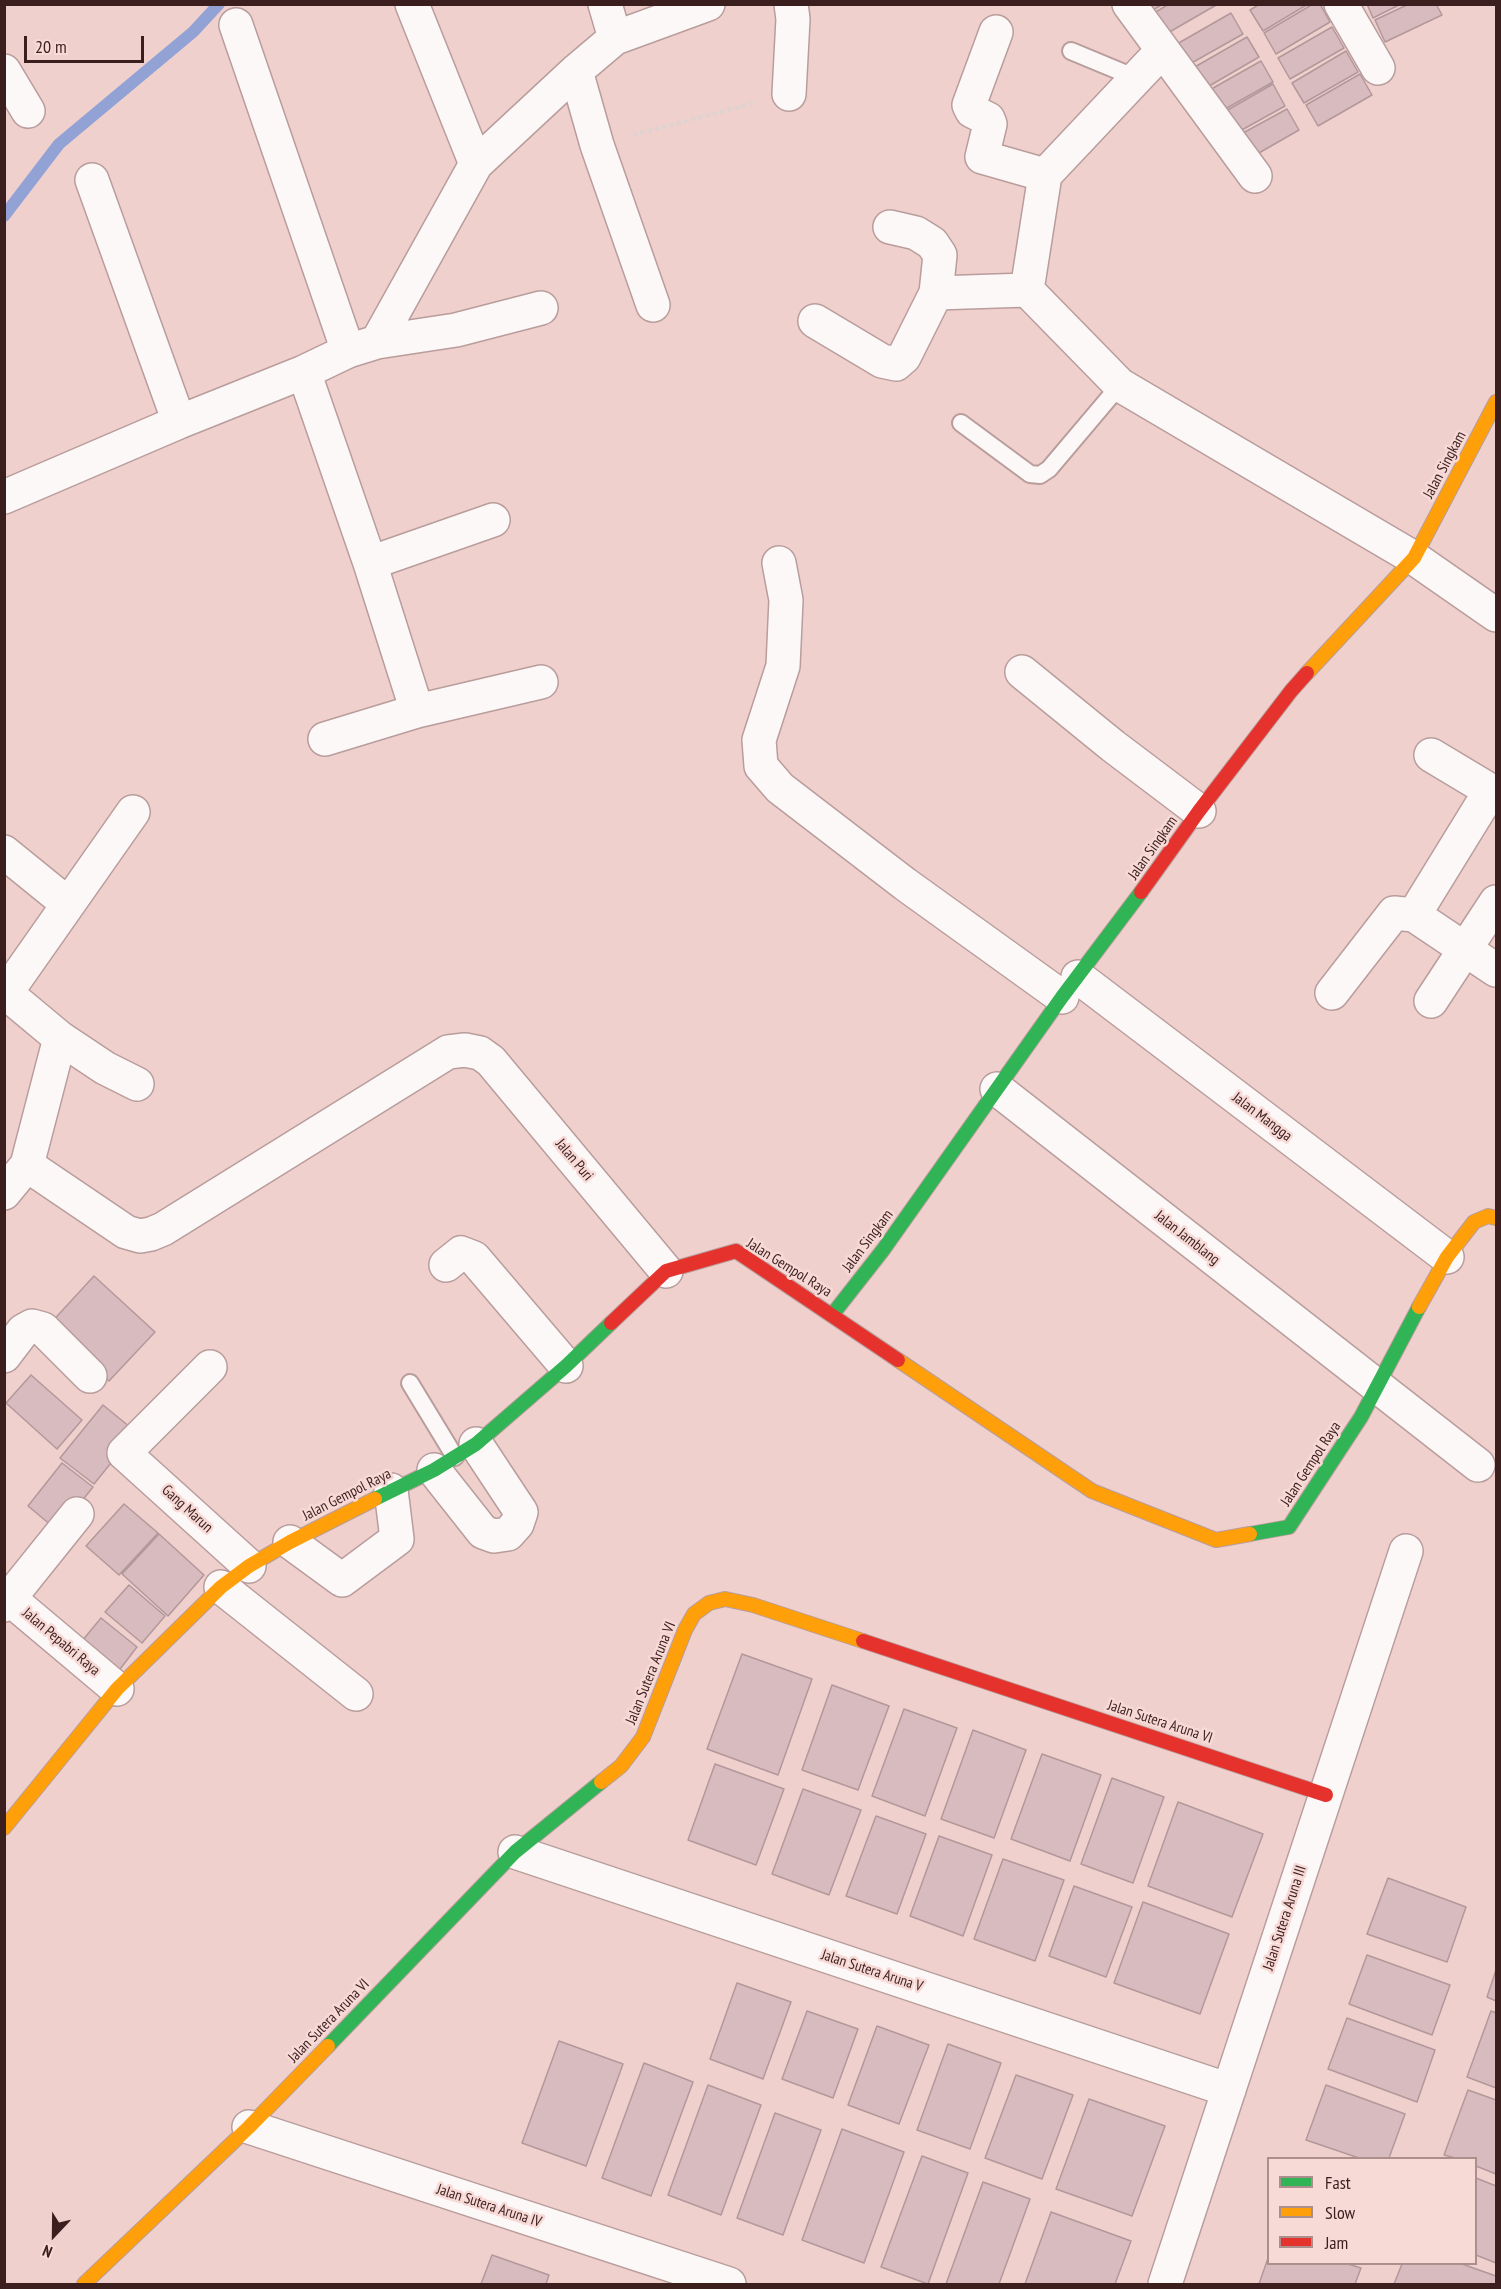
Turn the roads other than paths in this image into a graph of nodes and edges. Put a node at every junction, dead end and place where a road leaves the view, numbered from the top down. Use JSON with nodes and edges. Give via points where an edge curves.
{"nodes":[{"id":1,"x":412,"y":4,"type":"edge"},
{"id":2,"x":605,"y":4,"type":"edge"},
{"id":3,"x":708,"y":4,"type":"edge"},
{"id":4,"x":791,"y":4,"type":"edge"},
{"id":5,"x":1129,"y":4,"type":"edge"},
{"id":6,"x":1341,"y":4,"type":"edge"},
{"id":7,"x":236,"y":25,"type":"dead end"},
{"id":8,"x":996,"y":32,"type":"dead end"},
{"id":9,"x":615,"y":38,"type":"junction"},
{"id":10,"x":1071,"y":51,"type":"dead end"},
{"id":11,"x":1162,"y":51,"type":"junction"},
{"id":12,"x":1378,"y":68,"type":"dead end"},
{"id":13,"x":4,"y":71,"type":"edge"},
{"id":14,"x":576,"y":71,"type":"junction"},
{"id":15,"x":1136,"y":78,"type":"junction"},
{"id":16,"x":789,"y":94,"type":"road end"},
{"id":17,"x":28,"y":111,"type":"dead end"},
{"id":18,"x":476,"y":164,"type":"junction"},
{"id":19,"x":1045,"y":175,"type":"junction"},
{"id":20,"x":1255,"y":176,"type":"dead end"},
{"id":21,"x":92,"y":180,"type":"dead end"},
{"id":22,"x":890,"y":227,"type":"dead end"},
{"id":23,"x":1027,"y":290,"type":"junction"},
{"id":24,"x":936,"y":293,"type":"junction"},
{"id":25,"x":653,"y":304,"type":"dead end"},
{"id":26,"x":541,"y":308,"type":"dead end"},
{"id":27,"x":815,"y":321,"type":"dead end"},
{"id":28,"x":362,"y":346,"type":"junction"},
{"id":29,"x":304,"y":372,"type":"junction"},
{"id":30,"x":1120,"y":384,"type":"junction"},
{"id":31,"x":1497,"y":402,"type":"edge"},
{"id":32,"x":179,"y":422,"type":"junction"},
{"id":33,"x":961,"y":423,"type":"dead end"},
{"id":34,"x":4,"y":497,"type":"edge"},
{"id":35,"x":493,"y":520,"type":"dead end"},
{"id":36,"x":1414,"y":558,"type":"junction"},
{"id":37,"x":779,"y":562,"type":"dead end"},
{"id":38,"x":370,"y":563,"type":"junction"},
{"id":39,"x":1497,"y":615,"type":"edge"},
{"id":40,"x":1022,"y":672,"type":"dead end"},
{"id":41,"x":541,"y":682,"type":"dead end"},
{"id":42,"x":417,"y":711,"type":"junction"},
{"id":43,"x":325,"y":739,"type":"dead end"},
{"id":44,"x":1431,"y":755,"type":"dead end"},
{"id":45,"x":133,"y":812,"type":"dead end"},
{"id":46,"x":1199,"y":812,"type":"junction"},
{"id":47,"x":4,"y":852,"type":"edge"},
{"id":48,"x":1497,"y":902,"type":"edge"},
{"id":49,"x":68,"y":904,"type":"junction"},
{"id":50,"x":1414,"y":915,"type":"junction"},
{"id":51,"x":1465,"y":948,"type":"junction"},
{"id":52,"x":1497,"y":970,"type":"edge"},
{"id":53,"x":1070,"y":987,"type":"junction"},
{"id":54,"x":5,"y":992,"type":"edge"},
{"id":55,"x":1332,"y":993,"type":"dead end"},
{"id":56,"x":1431,"y":1001,"type":"dead end"},
{"id":57,"x":60,"y":1038,"type":"junction"},
{"id":58,"x":137,"y":1084,"type":"dead end"},
{"id":59,"x":997,"y":1089,"type":"junction"},
{"id":60,"x":27,"y":1165,"type":"junction"},
{"id":61,"x":4,"y":1194,"type":"edge"},
{"id":62,"x":1497,"y":1218,"type":"edge"},
{"id":63,"x":1447,"y":1257,"type":"junction"},
{"id":64,"x":446,"y":1265,"type":"dead end"},
{"id":65,"x":666,"y":1271,"type":"junction"},
{"id":66,"x":832,"y":1315,"type":"junction"},
{"id":67,"x":4,"y":1356,"type":"edge"},
{"id":68,"x":566,"y":1366,"type":"junction"},
{"id":69,"x":210,"y":1367,"type":"dead end"},
{"id":70,"x":90,"y":1376,"type":"dead end"},
{"id":71,"x":410,"y":1383,"type":"dead end"},
{"id":72,"x":1377,"y":1387,"type":"junction"},
{"id":73,"x":455,"y":1457,"type":"junction"},
{"id":74,"x":1478,"y":1465,"type":"dead end"},
{"id":75,"x":392,"y":1490,"type":"junction"},
{"id":76,"x":76,"y":1514,"type":"dead end"},
{"id":77,"x":290,"y":1542,"type":"junction"},
{"id":78,"x":1406,"y":1551,"type":"dead end"},
{"id":79,"x":249,"y":1566,"type":"junction"},
{"id":80,"x":221,"y":1587,"type":"junction"},
{"id":81,"x":6,"y":1600,"type":"edge"},
{"id":82,"x":117,"y":1689,"type":"junction"},
{"id":83,"x":356,"y":1694,"type":"dead end"},
{"id":84,"x":1326,"y":1795,"type":"junction"},
{"id":85,"x":4,"y":1828,"type":"edge"},
{"id":86,"x":515,"y":1852,"type":"junction"},
{"id":87,"x":1229,"y":2090,"type":"junction"},
{"id":88,"x":249,"y":2127,"type":"junction"},
{"id":89,"x":84,"y":2284,"type":"edge"},
{"id":90,"x":729,"y":2284,"type":"edge"},
{"id":91,"x":1165,"y":2284,"type":"edge"}],
"edges":[{"from":1,"to":18,"type":"street"},
{"from":2,"to":9,"type":"street"},
{"from":3,"to":9,"type":"street"},
{"from":4,"to":16,"type":"street"},
{"from":5,"to":11,"type":"street"},
{"from":6,"to":12,"type":"street"},
{"from":7,"to":28,"type":"street"},
{"from":8,"to":19,"type":"street","via":[[969,105],[990,124],[982,157]]},
{"from":9,"to":14,"type":"street"},
{"from":10,"to":15,"type":"lane"},
{"from":11,"to":15,"type":"street"},
{"from":11,"to":20,"type":"street"},
{"from":13,"to":17,"type":"street"},
{"from":14,"to":18,"type":"street"},
{"from":14,"to":25,"type":"street","via":[[597,145]]},
{"from":15,"to":19,"type":"street"},
{"from":18,"to":28,"type":"street"},
{"from":19,"to":23,"type":"street"},
{"from":21,"to":32,"type":"street"},
{"from":22,"to":24,"type":"street","via":[[916,233],[932,243],[940,255]]},
{"from":23,"to":24,"type":"street"},
{"from":23,"to":30,"type":"street"},
{"from":24,"to":27,"type":"street","via":[[904,357],[896,364],[882,361]]},
{"from":26,"to":28,"type":"street","via":[[456,330]]},
{"from":28,"to":29,"type":"street"},
{"from":29,"to":32,"type":"street"},
{"from":29,"to":38,"type":"street"},
{"from":30,"to":33,"type":"lane","via":[[1040,475],[1030,474]]},
{"from":30,"to":36,"type":"street"},
{"from":31,"to":36,"type":"street","name":"Jalan Singkam"},
{"from":32,"to":34,"type":"street"},
{"from":35,"to":38,"type":"street"},
{"from":36,"to":39,"type":"street"},
{"from":36,"to":46,"type":"street","name":"Jalan Singkam","via":[[1291,691]]},
{"from":37,"to":53,"type":"street","name":"Jalan Mangga","via":[[786,600],[783,666],[759,740],[761,766],[780,788],[851,843]]},
{"from":38,"to":42,"type":"street"},
{"from":40,"to":46,"type":"street"},
{"from":41,"to":42,"type":"street"},
{"from":42,"to":43,"type":"street"},
{"from":44,"to":50,"type":"street","via":[[1486,788],[1486,798]]},
{"from":45,"to":49,"type":"street"},
{"from":46,"to":53,"type":"street","name":"Jalan Singkam"},
{"from":47,"to":49,"type":"street"},
{"from":48,"to":51,"type":"street"},
{"from":49,"to":54,"type":"street"},
{"from":50,"to":51,"type":"street"},
{"from":50,"to":55,"type":"street","via":[[1394,913]]},
{"from":51,"to":52,"type":"street"},
{"from":51,"to":56,"type":"street"},
{"from":53,"to":59,"type":"street","name":"Jalan Singkam"},
{"from":53,"to":63,"type":"street","name":"Jalan Mangga"},
{"from":54,"to":57,"type":"street"},
{"from":57,"to":58,"type":"street"},
{"from":57,"to":60,"type":"street"},
{"from":59,"to":66,"type":"street","name":"Jalan Singkam"},
{"from":59,"to":72,"type":"street","name":"Jalan Jamblang"},
{"from":60,"to":61,"type":"street"},
{"from":60,"to":65,"type":"street","name":"Jalan Puri","via":[[126,1232],[151,1234],[448,1052],[465,1050],[491,1060]]},
{"from":62,"to":63,"type":"street","name":"Jalan Gempol Raya","via":[[1488,1216],[1474,1222]]},
{"from":63,"to":72,"type":"street","name":"Jalan Gempol Raya"},
{"from":64,"to":68,"type":"street","via":[[461,1253],[474,1258]]},
{"from":65,"to":66,"type":"street","name":"Jalan Gempol Raya","via":[[736,1251]]},
{"from":65,"to":68,"type":"street","name":"Jalan Gempol Raya"},
{"from":66,"to":72,"type":"street","name":"Jalan Gempol Raya","via":[[1092,1491],[1216,1540],[1289,1527]]},
{"from":67,"to":70,"type":"street","via":[[23,1331],[32,1326],[43,1329]]},
{"from":68,"to":73,"type":"street","name":"Jalan Gempol Raya"},
{"from":69,"to":79,"type":"street","name":"Gang Marun","via":[[124,1453]]},
{"from":71,"to":73,"type":"lane"},
{"from":72,"to":74,"type":"street","name":"Jalan Jamblang"},
{"from":73,"to":75,"type":"street","name":"Jalan Gempol Raya"},
{"from":75,"to":77,"type":"street","name":"Jalan Gempol Raya"},
{"from":75,"to":77,"type":"street","via":[[397,1539],[342,1580]]},
{"from":76,"to":81,"type":"street"},
{"from":77,"to":79,"type":"street","name":"Jalan Gempol Raya"},
{"from":78,"to":84,"type":"street","name":"Jalan Sutera Aruna III"},
{"from":79,"to":80,"type":"street","name":"Jalan Gempol Raya"},
{"from":80,"to":82,"type":"street","name":"Jalan Gempol Raya"},
{"from":80,"to":83,"type":"street"},
{"from":81,"to":82,"type":"street","name":"Jalan Pepabri Raya"},
{"from":82,"to":85,"type":"street","name":"Jalan Gempol Raya"},
{"from":84,"to":86,"type":"street","name":"Jalan Sutera Aruna VI","via":[[764,1608],[725,1599],[709,1603],[694,1614],[643,1737],[632,1754]]},
{"from":84,"to":87,"type":"street","name":"Jalan Sutera Aruna III"},
{"from":86,"to":87,"type":"street","name":"Jalan Sutera Aruna V"},
{"from":86,"to":88,"type":"street","name":"Jalan Sutera Aruna VI"},
{"from":87,"to":91,"type":"street","name":"Jalan Sutera Aruna III"},
{"from":88,"to":89,"type":"street","name":"Jalan Sutera Aruna VI"},
{"from":88,"to":90,"type":"street","name":"Jalan Sutera Aruna IV"}]}
